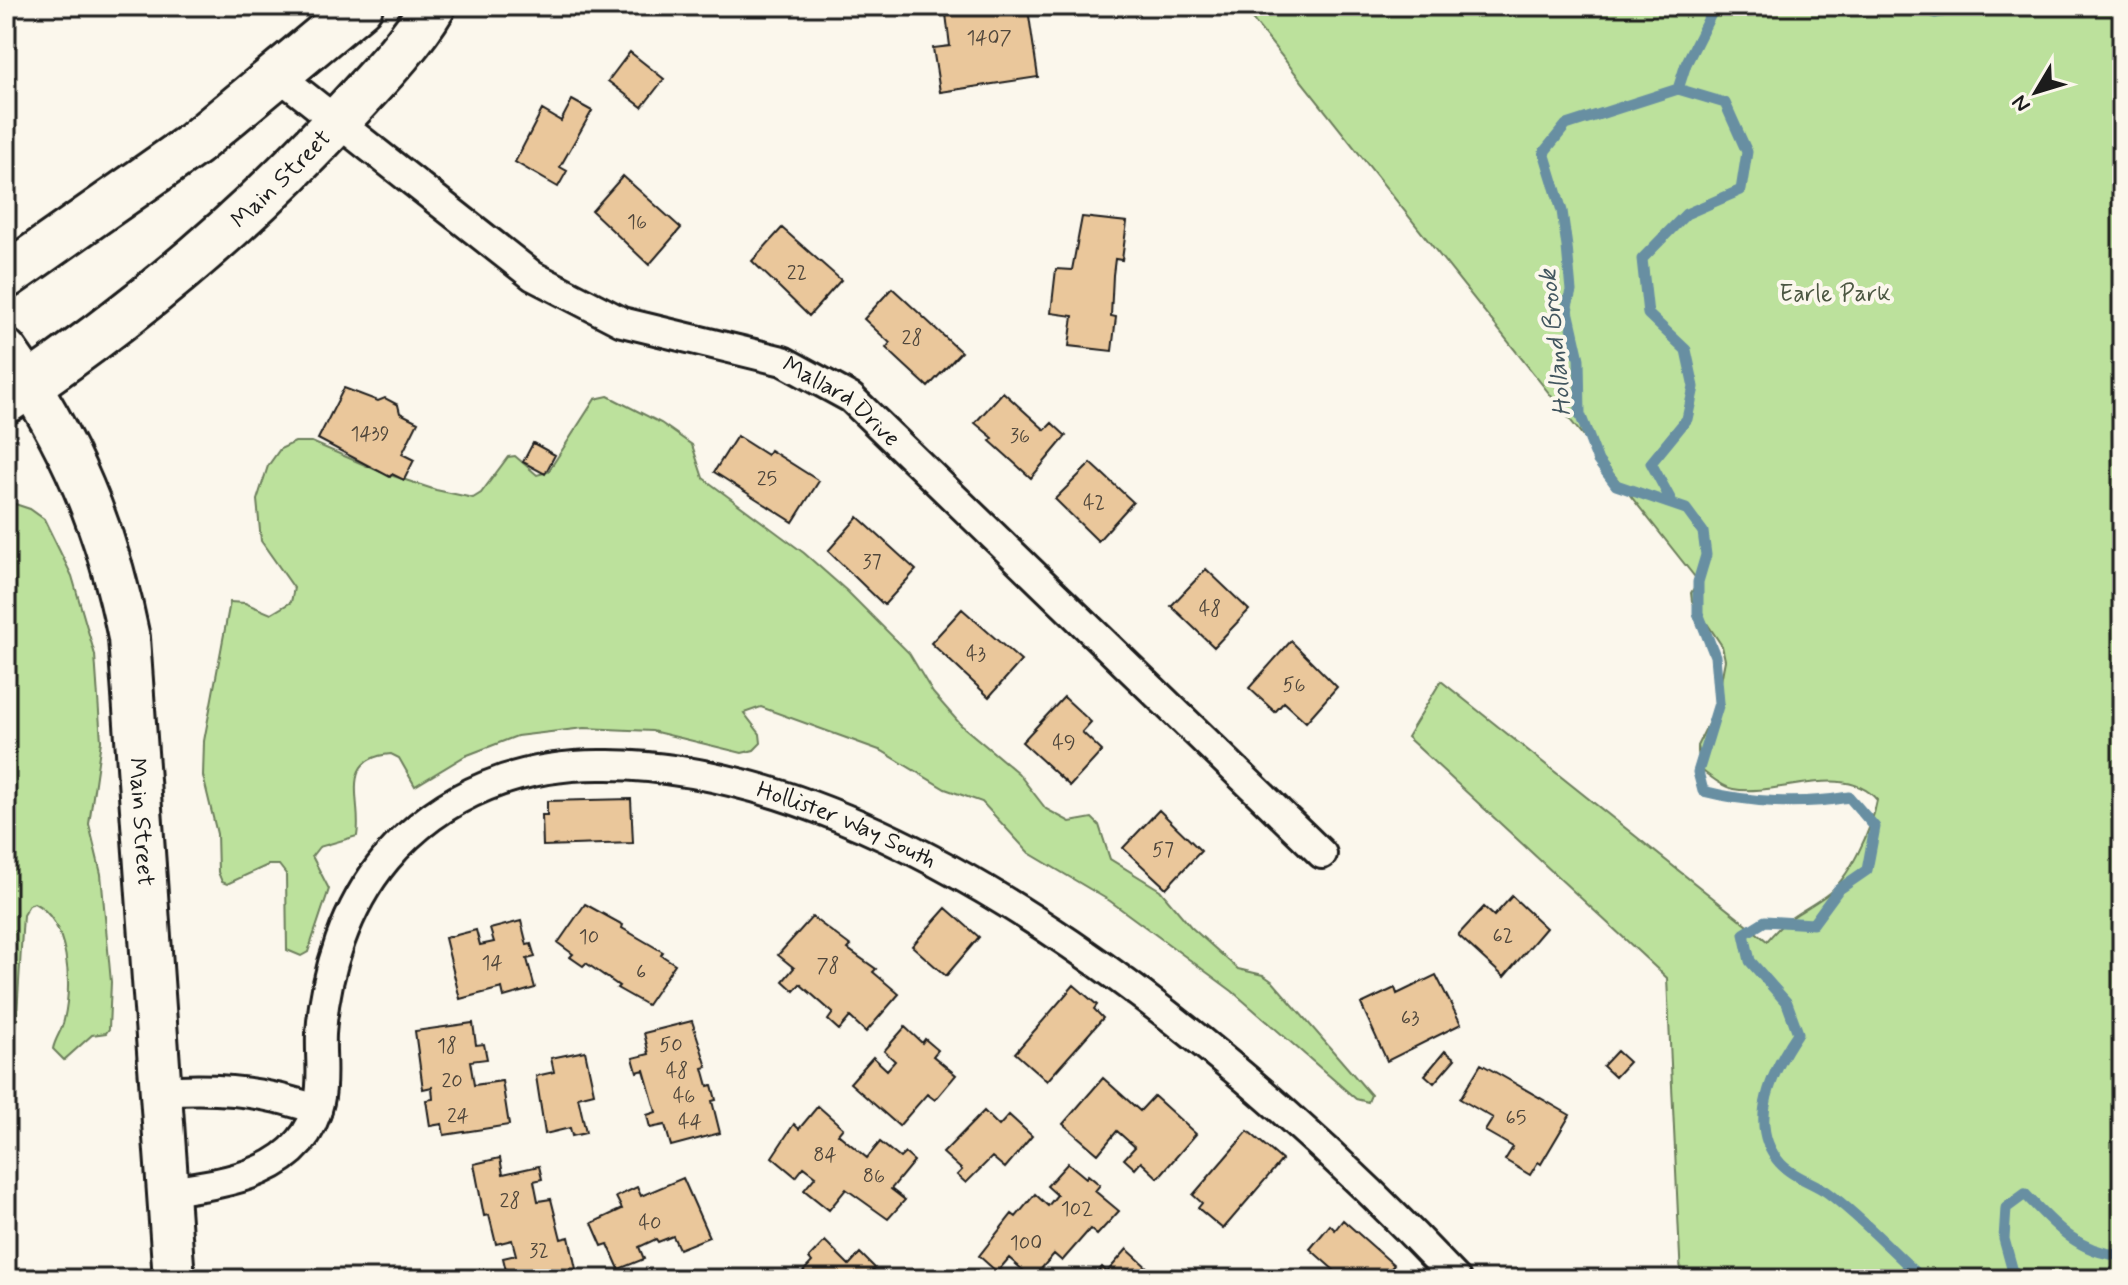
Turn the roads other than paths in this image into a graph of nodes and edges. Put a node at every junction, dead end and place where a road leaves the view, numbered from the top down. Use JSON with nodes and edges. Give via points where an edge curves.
{"nodes":[{"id":1,"x":360,"y":6,"type":"edge"},
{"id":2,"x":433,"y":6,"type":"edge"},
{"id":3,"x":278,"y":75,"type":"junction"},
{"id":4,"x":336,"y":122,"type":"junction"},
{"id":5,"x":6,"y":276,"type":"edge"},
{"id":6,"x":14,"y":379,"type":"edge"},
{"id":7,"x":1322,"y":854,"type":"dead end"},
{"id":8,"x":161,"y":1091,"type":"junction"},
{"id":9,"x":317,"y":1110,"type":"junction"},
{"id":10,"x":168,"y":1191,"type":"junction"},
{"id":11,"x":174,"y":1279,"type":"edge"},
{"id":12,"x":1456,"y":1279,"type":"edge"}],
"edges":[{"from":1,"to":3,"type":"main road"},
{"from":2,"to":4,"type":"main road","name":"Main Street"},
{"from":3,"to":4,"type":"street","name":"Mallard Drive"},
{"from":3,"to":5,"type":"main road","via":[[194,144]]},
{"from":4,"to":6,"type":"main road","name":"Main Street","via":[[251,209],[131,312]]},
{"from":4,"to":7,"type":"street","name":"Mallard Drive","via":[[533,276],[622,322],[783,361],[851,398]]},
{"from":6,"to":8,"type":"main road","name":"Main Street","via":[[63,439],[86,487],[126,625]]},
{"from":8,"to":9,"type":"street","via":[[220,1090],[276,1097]]},
{"from":8,"to":10,"type":"main road","name":"Main Street"},
{"from":9,"to":10,"type":"street","name":"Hollister Way South","via":[[302,1141],[270,1166],[231,1181]]},
{"from":9,"to":12,"type":"street","name":"Hollister Way South","via":[[324,1009],[336,952],[365,890],[410,834],[467,794],[544,767],[671,768],[746,783],[814,806],[892,840],[1007,903],[1221,1060],[1337,1161]]},
{"from":10,"to":11,"type":"main road","name":"Main Street"}]}
